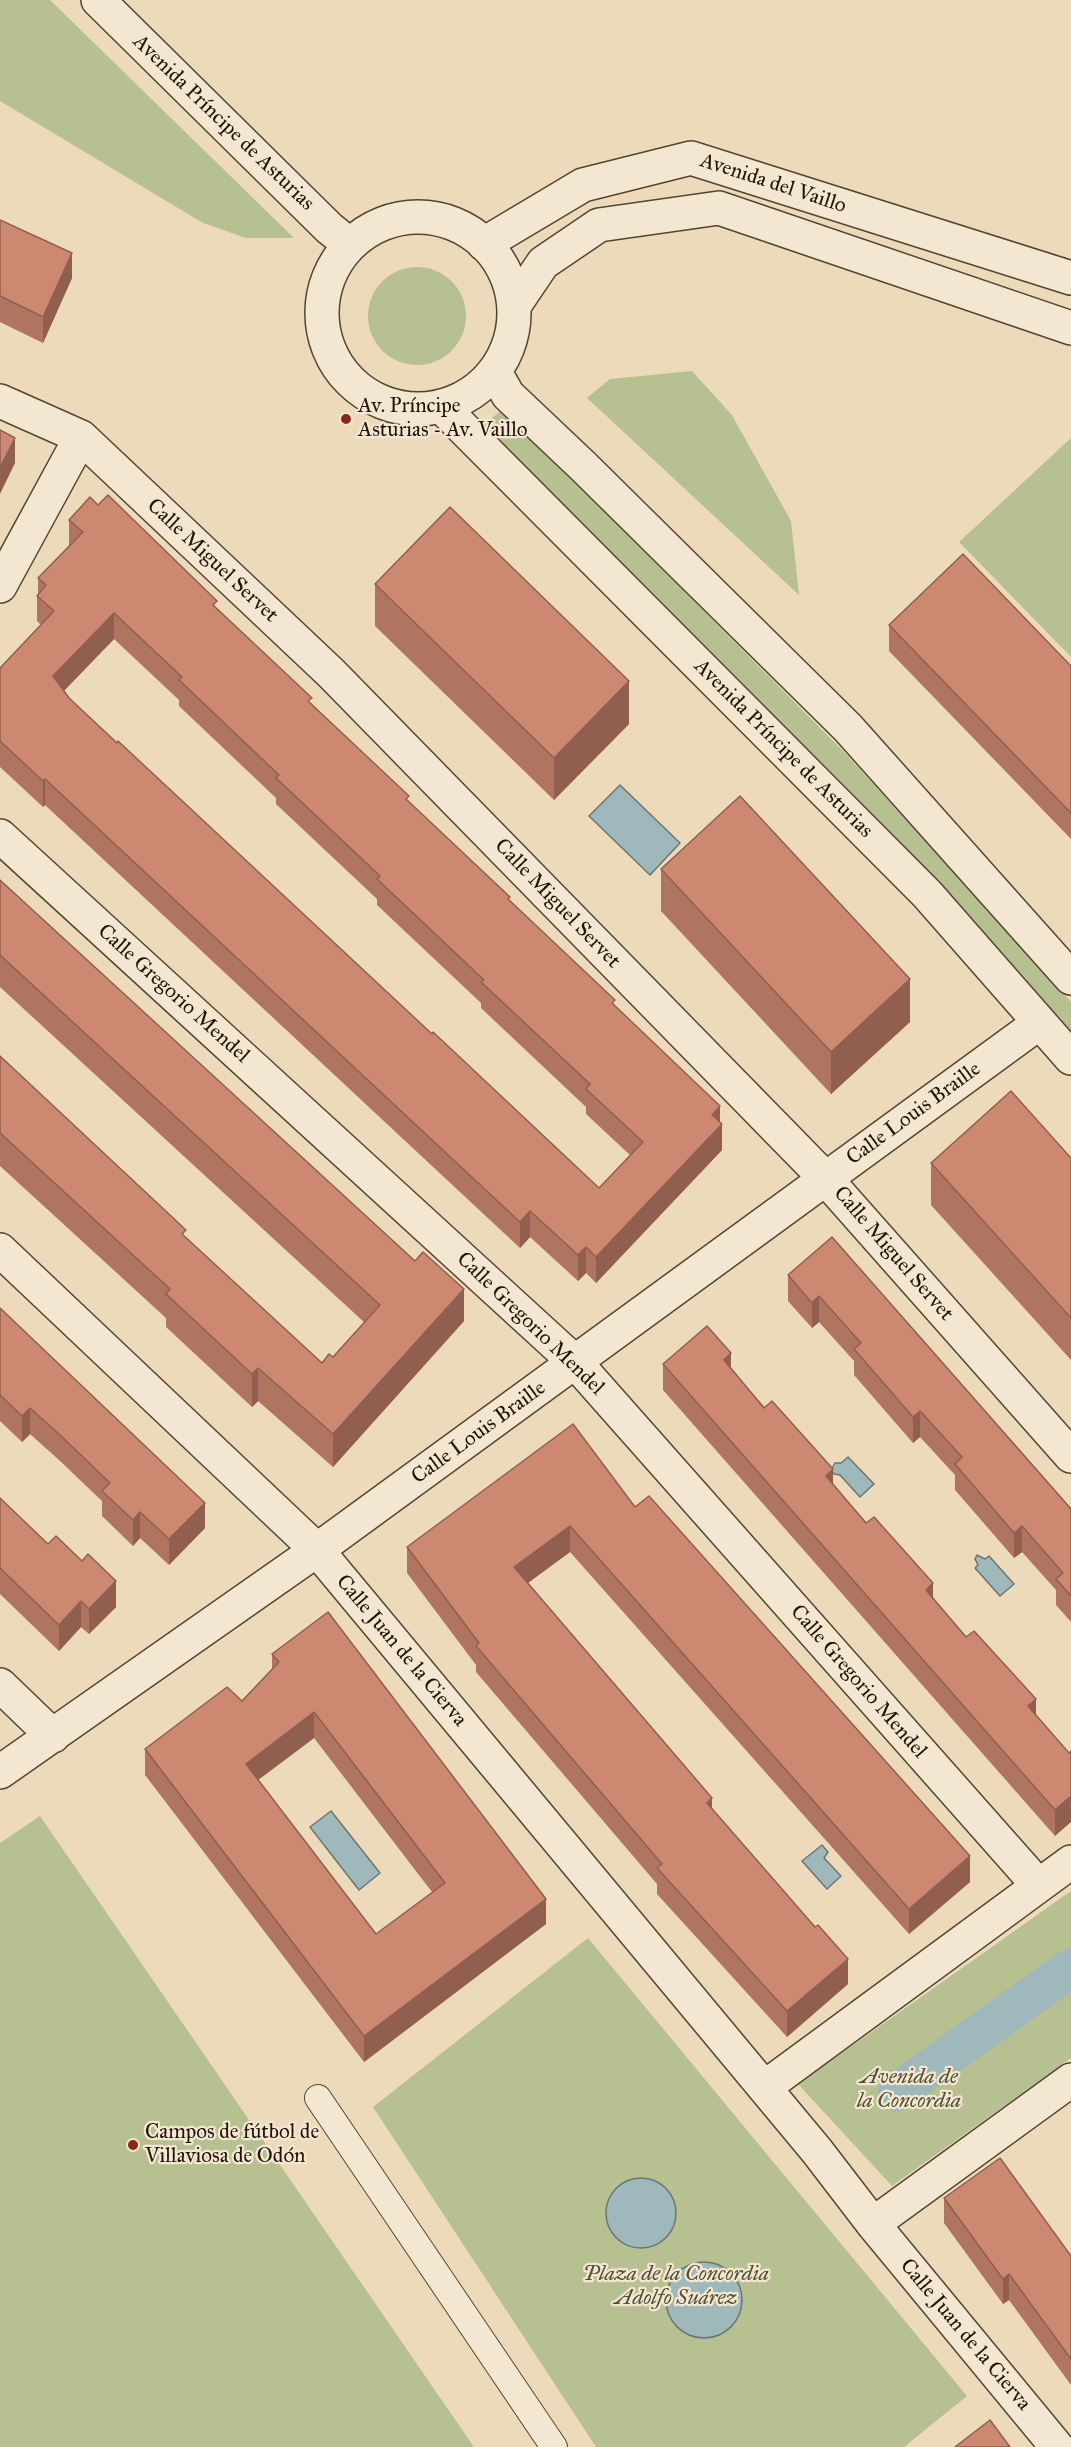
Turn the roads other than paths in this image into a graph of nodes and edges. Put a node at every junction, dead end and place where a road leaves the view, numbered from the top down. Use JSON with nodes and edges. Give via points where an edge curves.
{"nodes":[{"id":1,"x":98,"y":0,"type":"edge"},
{"id":2,"x":350,"y":244,"type":"junction"},
{"id":3,"x":484,"y":244,"type":"junction"},
{"id":4,"x":1071,"y":278,"type":"edge"},
{"id":5,"x":514,"y":306,"type":"junction"},
{"id":6,"x":1071,"y":328,"type":"edge"},
{"id":7,"x":495,"y":372,"type":"junction"},
{"id":8,"x":0,"y":400,"type":"edge"},
{"id":9,"x":442,"y":407,"type":"junction"},
{"id":10,"x":81,"y":437,"type":"junction"},
{"id":11,"x":0,"y":586,"type":"edge"},
{"id":12,"x":0,"y":836,"type":"edge"},
{"id":13,"x":1071,"y":978,"type":"edge"},
{"id":14,"x":1039,"y":1023,"type":"junction"},
{"id":15,"x":1071,"y":1058,"type":"edge"},
{"id":16,"x":825,"y":1178,"type":"junction"},
{"id":17,"x":0,"y":1250,"type":"edge"},
{"id":18,"x":576,"y":1363,"type":"junction"},
{"id":19,"x":1071,"y":1456,"type":"edge"},
{"id":20,"x":317,"y":1550,"type":"junction"},
{"id":21,"x":0,"y":1685,"type":"edge"},
{"id":22,"x":53,"y":1736,"type":"junction"},
{"id":23,"x":0,"y":1772,"type":"edge"},
{"id":24,"x":1071,"y":1862,"type":"edge"},
{"id":25,"x":1038,"y":1885,"type":"junction"},
{"id":26,"x":1071,"y":2080,"type":"edge"},
{"id":27,"x":765,"y":2087,"type":"junction"},
{"id":28,"x":318,"y":2098,"type":"dead end"},
{"id":29,"x":873,"y":2224,"type":"junction"},
{"id":30,"x":554,"y":2447,"type":"edge"},
{"id":31,"x":1057,"y":2447,"type":"edge"}],
"edges":[{"from":1,"to":2,"type":"street","name":"Avenida Príncipe de Asturias","via":[[329,228]]},
{"from":2,"to":3,"type":"street","via":[[374,227],[402,218],[432,218],[460,227]]},
{"from":2,"to":9,"type":"street","via":[[331,270],[322,300],[323,331],[333,361],[353,385],[380,402],[410,410]]},
{"from":3,"to":4,"type":"street","name":"Avenida del Vaillo","via":[[583,185],[691,158]]},
{"from":3,"to":5,"type":"street","via":[[508,281]]},
{"from":5,"to":6,"type":"street","name":"Avenida del Vaillo","via":[[543,263],[599,225],[719,207]]},
{"from":5,"to":7,"type":"street","via":[[513,331]]},
{"from":7,"to":9,"type":"street","via":[[468,396]]},
{"from":7,"to":13,"type":"street","via":[[508,395],[848,728]]},
{"from":8,"to":10,"type":"street","name":"Calle Miguel Servet"},
{"from":9,"to":14,"type":"street","name":"Avenida Príncipe de Asturias","via":[[927,894]]},
{"from":10,"to":11,"type":"street"},
{"from":10,"to":16,"type":"street","name":"Calle Miguel Servet","via":[[331,673]]},
{"from":12,"to":18,"type":"street","name":"Calle Gregorio Mendel"},
{"from":14,"to":15,"type":"street","name":"Avenida Príncipe de Asturias"},
{"from":14,"to":16,"type":"street","name":"Calle Louis Braille"},
{"from":16,"to":18,"type":"street","name":"Calle Louis Braille"},
{"from":16,"to":19,"type":"street","name":"Calle Miguel Servet"},
{"from":17,"to":20,"type":"street","name":"Calle Juan de la Cierva"},
{"from":18,"to":20,"type":"street","name":"Calle Louis Braille"},
{"from":18,"to":25,"type":"street","name":"Calle Gregorio Mendel"},
{"from":20,"to":22,"type":"street","name":"Calle Louis Braille"},
{"from":20,"to":27,"type":"street","name":"Calle Juan de la Cierva"},
{"from":21,"to":22,"type":"street"},
{"from":22,"to":23,"type":"street","name":"Calle Louis Braille"},
{"from":24,"to":25,"type":"street"},
{"from":25,"to":27,"type":"street"},
{"from":26,"to":29,"type":"street"},
{"from":27,"to":29,"type":"street","name":"Calle Juan de la Cierva"},
{"from":28,"to":30,"type":"street"},
{"from":29,"to":31,"type":"street","name":"Calle Juan de la Cierva"}]}
